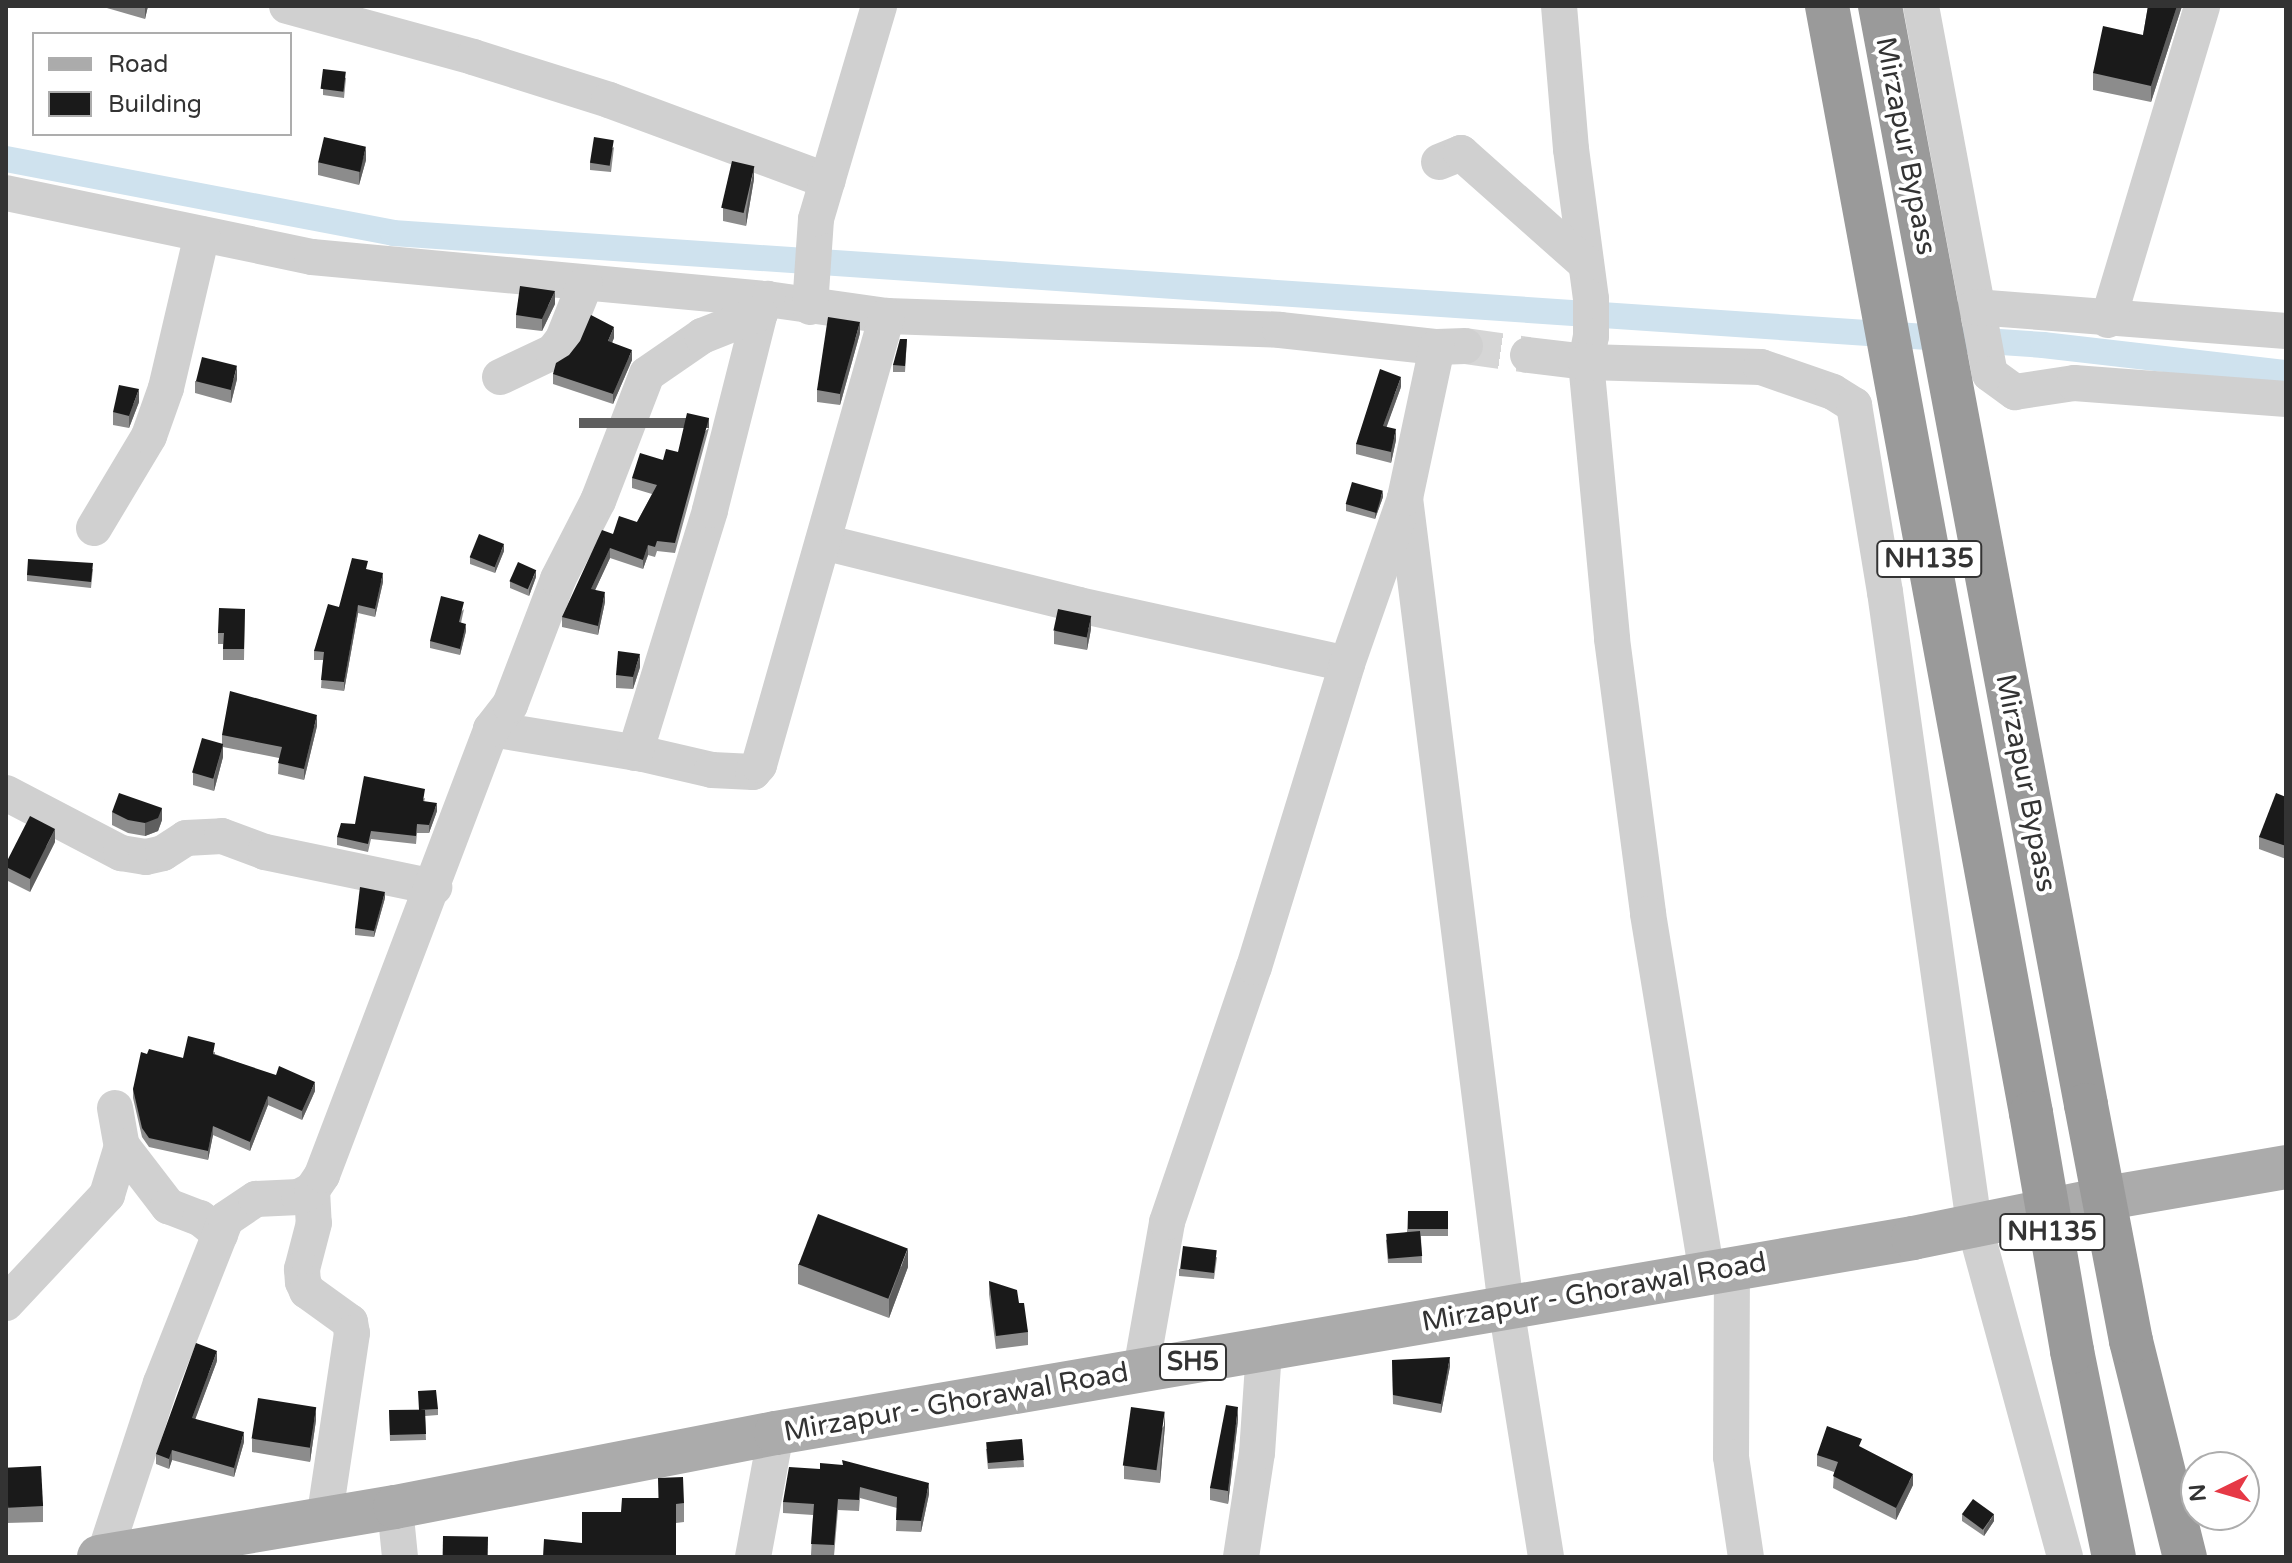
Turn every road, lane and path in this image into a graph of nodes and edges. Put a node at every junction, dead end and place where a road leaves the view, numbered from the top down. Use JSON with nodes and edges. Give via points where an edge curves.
{"nodes":[{"id":1,"x":287,"y":6,"type":"edge"},
{"id":2,"x":879,"y":6,"type":"edge"},
{"id":3,"x":1559,"y":6,"type":"edge"},
{"id":4,"x":1827,"y":6,"type":"edge"},
{"id":5,"x":1880,"y":6,"type":"edge"},
{"id":6,"x":1921,"y":6,"type":"edge"},
{"id":7,"x":2202,"y":6,"type":"edge"},
{"id":8,"x":1439,"y":162,"type":"dead end"},
{"id":9,"x":828,"y":181,"type":"junction"},
{"id":10,"x":6,"y":193,"type":"edge"},
{"id":11,"x":202,"y":234,"type":"junction"},
{"id":12,"x":1588,"y":282,"type":"junction"},
{"id":13,"x":585,"y":284,"type":"junction"},
{"id":14,"x":812,"y":291,"type":"junction"},
{"id":15,"x":763,"y":306,"type":"junction"},
{"id":16,"x":887,"y":316,"type":"junction"},
{"id":17,"x":1977,"y":319,"type":"junction"},
{"id":18,"x":2108,"y":320,"type":"junction"},
{"id":19,"x":2286,"y":331,"type":"edge"},
{"id":20,"x":1588,"y":349,"type":"junction"},
{"id":21,"x":1528,"y":355,"type":"tunnel mouth"},
{"id":22,"x":500,"y":377,"type":"dead end"},
{"id":23,"x":2286,"y":399,"type":"edge"},
{"id":24,"x":1405,"y":498,"type":"junction"},
{"id":25,"x":94,"y":528,"type":"dead end"},
{"id":26,"x":823,"y":542,"type":"junction"},
{"id":27,"x":1347,"y":664,"type":"junction"},
{"id":28,"x":491,"y":729,"type":"junction"},
{"id":29,"x":635,"y":753,"type":"junction"},
{"id":30,"x":6,"y":793,"type":"edge"},
{"id":31,"x":434,"y":887,"type":"junction"},
{"id":32,"x":115,"y":1108,"type":"dead end"},
{"id":33,"x":122,"y":1146,"type":"junction"},
{"id":34,"x":2286,"y":1167,"type":"edge"},
{"id":35,"x":312,"y":1190,"type":"junction"},
{"id":36,"x":1974,"y":1224,"type":"junction"},
{"id":37,"x":220,"y":1234,"type":"junction"},
{"id":38,"x":1720,"y":1271,"type":"junction"},
{"id":39,"x":6,"y":1303,"type":"edge"},
{"id":40,"x":1506,"y":1307,"type":"junction"},
{"id":41,"x":1264,"y":1351,"type":"junction"},
{"id":42,"x":1141,"y":1370,"type":"junction"},
{"id":43,"x":776,"y":1433,"type":"junction"},
{"id":44,"x":395,"y":1507,"type":"junction"},
{"id":45,"x":324,"y":1520,"type":"junction"},
{"id":46,"x":102,"y":1557,"type":"edge"},
{"id":47,"x":400,"y":1557,"type":"edge"},
{"id":48,"x":753,"y":1557,"type":"edge"},
{"id":49,"x":1241,"y":1557,"type":"edge"},
{"id":50,"x":1546,"y":1557,"type":"edge"},
{"id":51,"x":1746,"y":1557,"type":"edge"},
{"id":52,"x":2065,"y":1557,"type":"edge"},
{"id":53,"x":2114,"y":1557,"type":"edge"},
{"id":54,"x":2185,"y":1557,"type":"edge"}],
"edges":[{"from":1,"to":9,"type":"street","via":[[609,100]]},
{"from":2,"to":9,"type":"street"},
{"from":3,"to":12,"type":"street"},
{"from":4,"to":53,"type":"highway","name":"Mirzapur Bypass","number":"NH135","bridge":true},
{"from":5,"to":54,"type":"highway","name":"Mirzapur Bypass","number":"NH135","bridge":true,"via":[[2131,1341]]},
{"from":6,"to":17,"type":"street"},
{"from":7,"to":18,"type":"street"},
{"from":8,"to":12,"type":"street","via":[[1461,153]]},
{"from":9,"to":14,"type":"street","via":[[816,219]]},
{"from":10,"to":11,"type":"street"},
{"from":11,"to":13,"type":"street","via":[[312,257]]},
{"from":11,"to":25,"type":"street","via":[[166,388],[149,436]]},
{"from":12,"to":20,"type":"street"},
{"from":13,"to":15,"type":"street"},
{"from":13,"to":22,"type":"street","via":[[553,352]]},
{"from":14,"to":15,"type":"street"},
{"from":14,"to":16,"type":"street"},
{"from":15,"to":28,"type":"street","via":[[702,336],[647,374],[510,705]]},
{"from":15,"to":29,"type":"street","via":[[710,510]]},
{"from":16,"to":24,"type":"street","via":[[1280,330],[1451,347]]},
{"from":16,"to":26,"type":"street"},
{"from":17,"to":18,"type":"street"},
{"from":17,"to":23,"type":"street","via":[[1990,374],[2015,392],[2074,383]]},
{"from":18,"to":19,"type":"street"},
{"from":20,"to":21,"type":"street"},
{"from":20,"to":36,"type":"street","via":[[1761,367],[1833,392],[1854,405]]},
{"from":20,"to":38,"type":"street","via":[[1612,639],[1648,914]]},
{"from":24,"to":27,"type":"street"},
{"from":24,"to":40,"type":"street"},
{"from":26,"to":27,"type":"street"},
{"from":26,"to":29,"type":"street","via":[[753,772],[712,770]]},
{"from":27,"to":42,"type":"street","via":[[1254,967],[1167,1222]]},
{"from":28,"to":29,"type":"street"},
{"from":28,"to":31,"type":"street"},
{"from":30,"to":31,"type":"street","via":[[121,853],[146,857],[186,838],[222,836],[265,852]]},
{"from":31,"to":35,"type":"street"},
{"from":32,"to":33,"type":"street"},
{"from":33,"to":37,"type":"street","via":[[168,1206],[200,1218]]},
{"from":33,"to":39,"type":"street","via":[[107,1195]]},
{"from":34,"to":36,"type":"main road","name":"Mirzapur - Ghorawal Road","number":"SH5"},
{"from":35,"to":37,"type":"street","via":[[299,1197],[256,1199],[226,1219]]},
{"from":35,"to":45,"type":"street","via":[[314,1223],[303,1282],[307,1291],[350,1322],[352,1333]]},
{"from":36,"to":38,"type":"main road","name":"Mirzapur - Ghorawal Road","number":"SH5"},
{"from":36,"to":52,"type":"street"},
{"from":37,"to":46,"type":"street","via":[[161,1383]]},
{"from":38,"to":40,"type":"main road","name":"Mirzapur - Ghorawal Road","number":"SH5"},
{"from":38,"to":51,"type":"street","via":[[1731,1457]]},
{"from":40,"to":41,"type":"main road","name":"Mirzapur - Ghorawal Road","number":"SH5"},
{"from":40,"to":50,"type":"street"},
{"from":41,"to":42,"type":"main road","name":"Mirzapur - Ghorawal Road","number":"SH5"},
{"from":41,"to":49,"type":"street","via":[[1257,1453]]},
{"from":42,"to":43,"type":"main road","name":"Mirzapur - Ghorawal Road","number":"SH5"},
{"from":43,"to":44,"type":"main road","name":"Mirzapur - Ghorawal Road","number":"SH5"},
{"from":43,"to":48,"type":"street"},
{"from":44,"to":45,"type":"main road","name":"Mirzapur - Ghorawal Road","number":"SH5"},
{"from":44,"to":47,"type":"street"},
{"from":45,"to":46,"type":"main road","name":"Mirzapur - Ghorawal Road","number":"SH5"}]}
